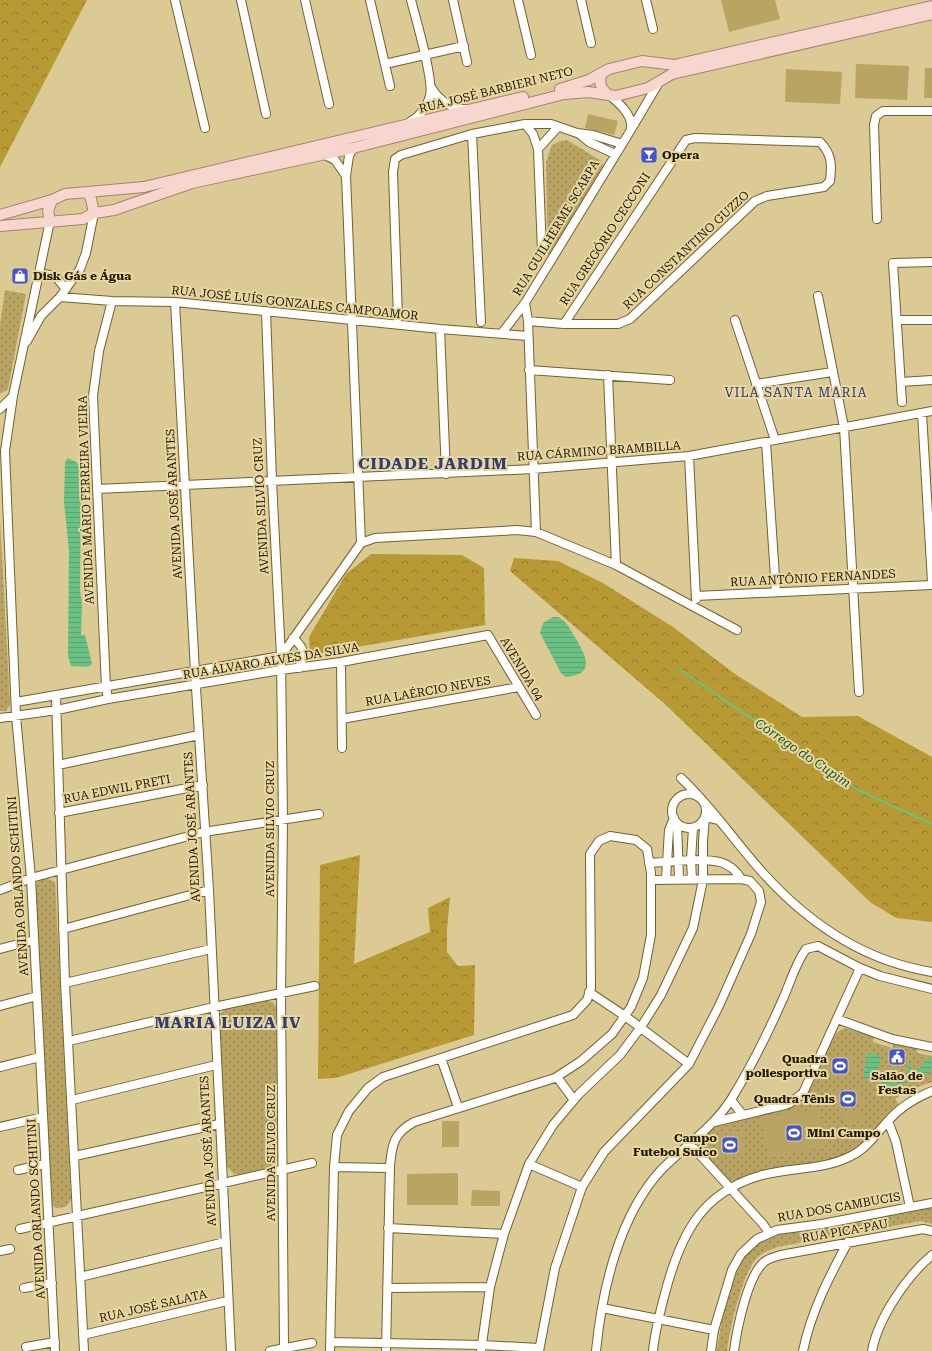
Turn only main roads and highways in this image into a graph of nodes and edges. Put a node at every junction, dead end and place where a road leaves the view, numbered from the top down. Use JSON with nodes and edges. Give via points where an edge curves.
{"nodes":[{"id":1,"x":932,"y":6,"type":"edge"},
{"id":2,"x":932,"y":14,"type":"edge"},
{"id":3,"x":651,"y":62,"type":"junction"},
{"id":4,"x":602,"y":73,"type":"junction"},
{"id":5,"x":658,"y":84,"type":"junction"},
{"id":6,"x":609,"y":95,"type":"junction"},
{"id":7,"x":88,"y":193,"type":"junction"},
{"id":8,"x":52,"y":200,"type":"junction"},
{"id":9,"x":94,"y":213,"type":"junction"},
{"id":10,"x":0,"y":215,"type":"edge"},
{"id":11,"x":50,"y":221,"type":"junction"},
{"id":12,"x":0,"y":226,"type":"edge"}],
"edges":[{"from":1,"to":3,"type":"main road","name":"RUA JOSÉ BARBIERI NETO","via":[[674,64]]},
{"from":2,"to":5,"type":"main road","name":"RUA JOSÉ BARBIERI NETO","via":[[672,74]]},
{"from":3,"to":4,"type":"main road","name":"RUA JOSÉ BARBIERI NETO","via":[[635,63]]},
{"from":3,"to":5,"type":"main road","via":[[657,70]]},
{"from":4,"to":6,"type":"main road","via":[[601,86]]},
{"from":4,"to":7,"type":"main road","name":"RUA JOSÉ BARBIERI NETO","via":[[564,88],[144,187]]},
{"from":5,"to":6,"type":"main road","name":"RUA JOSÉ BARBIERI NETO"},
{"from":6,"to":9,"type":"main road","name":"RUA JOSÉ BARBIERI NETO","via":[[588,92],[564,94],[325,155],[192,184],[114,210]]},
{"from":7,"to":8,"type":"main road","name":"RUA JOSÉ BARBIERI NETO","via":[[65,194]]},
{"from":7,"to":9,"type":"main road"},
{"from":8,"to":10,"type":"main road"},
{"from":8,"to":11,"type":"main road","via":[[48,211]]},
{"from":9,"to":11,"type":"main road","name":"RUA JOSÉ BARBIERI NETO","via":[[83,219]]},
{"from":11,"to":12,"type":"main road"}]}
